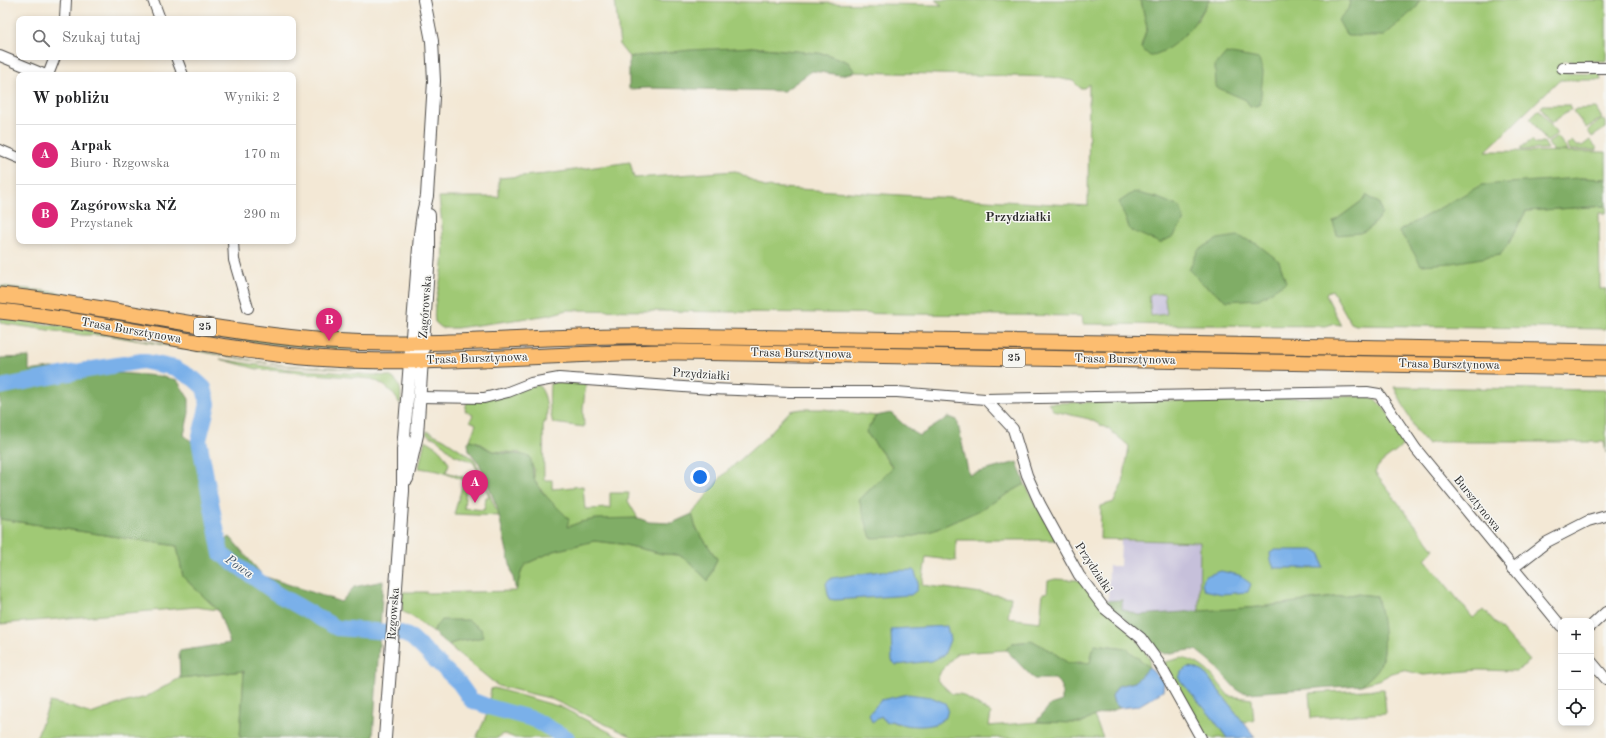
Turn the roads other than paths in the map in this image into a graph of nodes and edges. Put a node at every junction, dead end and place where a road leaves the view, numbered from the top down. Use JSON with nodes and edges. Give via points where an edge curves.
{"nodes":[{"id":1,"x":66,"y":0,"type":"edge"},
{"id":2,"x":153,"y":0,"type":"edge"},
{"id":3,"x":424,"y":0,"type":"edge"},
{"id":4,"x":65,"y":16,"type":"edge"},
{"id":5,"x":159,"y":16,"type":"edge"},
{"id":6,"x":0,"y":56,"type":"edge"},
{"id":7,"x":53,"y":60,"type":"edge"},
{"id":8,"x":177,"y":60,"type":"edge"},
{"id":9,"x":1562,"y":68,"type":"dead end"},
{"id":10,"x":1606,"y":68,"type":"edge"},
{"id":11,"x":40,"y":72,"type":"edge"},
{"id":12,"x":48,"y":72,"type":"edge"},
{"id":13,"x":182,"y":72,"type":"edge"},
{"id":14,"x":0,"y":150,"type":"edge"},
{"id":15,"x":16,"y":154,"type":"edge"},
{"id":16,"x":234,"y":244,"type":"edge"},
{"id":17,"x":0,"y":295,"type":"edge"},
{"id":18,"x":248,"y":308,"type":"dead end"},
{"id":19,"x":0,"y":311,"type":"edge"},
{"id":20,"x":418,"y":344,"type":"junction"},
{"id":21,"x":1606,"y":352,"type":"edge"},
{"id":22,"x":416,"y":361,"type":"junction"},
{"id":23,"x":1606,"y":368,"type":"edge"},
{"id":24,"x":1379,"y":394,"type":"joint"},
{"id":25,"x":419,"y":397,"type":"junction"},
{"id":26,"x":985,"y":399,"type":"junction"},
{"id":27,"x":412,"y":418,"type":"junction"},
{"id":28,"x":1606,"y":516,"type":"edge"},
{"id":29,"x":1512,"y":569,"type":"junction"},
{"id":30,"x":1606,"y":612,"type":"edge"},
{"id":31,"x":1558,"y":623,"type":"edge"},
{"id":32,"x":1594,"y":623,"type":"edge"},
{"id":33,"x":1594,"y":665,"type":"edge"},
{"id":34,"x":1606,"y":679,"type":"edge"},
{"id":35,"x":385,"y":738,"type":"edge"},
{"id":36,"x":1201,"y":738,"type":"edge"}],
"edges":[{"from":1,"to":4,"type":"street"},
{"from":2,"to":5,"type":"street"},
{"from":3,"to":20,"type":"street","name":"Zagórowska","via":[[432,41],[434,81],[427,196],[429,252]]},
{"from":6,"to":11,"type":"street"},
{"from":7,"to":12,"type":"street"},
{"from":8,"to":13,"type":"street"},
{"from":9,"to":10,"type":"street"},
{"from":14,"to":15,"type":"street"},
{"from":16,"to":18,"type":"street","via":[[234,260]]},
{"from":17,"to":20,"type":"main road","name":"Trasa Bursztynowa","number":"25","via":[[277,336],[363,343]]},
{"from":19,"to":22,"type":"main road","name":"Trasa Bursztynowa","number":"25","via":[[269,353],[346,360]]},
{"from":20,"to":21,"type":"main road","name":"Trasa Bursztynowa","number":"25","via":[[636,336]]},
{"from":20,"to":22,"type":"street","name":"Zagórowska"},
{"from":22,"to":23,"type":"main road","name":"Trasa Bursztynowa","number":"25","via":[[678,352]]},
{"from":22,"to":25,"type":"street","name":"Zagórowska"},
{"from":22,"to":27,"type":"street","name":"Zagórowska"},
{"from":24,"to":26,"type":"street","name":"Przydziałki","via":[[1367,392]]},
{"from":24,"to":29,"type":"street","name":"Bursztynowa","via":[[1416,449]]},
{"from":25,"to":26,"type":"street","name":"Przydziałki","via":[[484,398],[531,383],[559,378],[712,389],[897,392]]},
{"from":25,"to":27,"type":"street","name":"Zagórowska"},
{"from":26,"to":36,"type":"street","name":"Przydziałki","via":[[1013,429],[1027,475],[1040,504],[1079,575],[1104,608],[1141,638]]},
{"from":27,"to":35,"type":"street","name":"Rzgowska","via":[[412,460],[403,490]]},
{"from":28,"to":29,"type":"street","via":[[1588,521],[1547,542]]},
{"from":29,"to":31,"type":"street","name":"Bursztynowa"},
{"from":30,"to":32,"type":"street"},
{"from":33,"to":34,"type":"street"}]}
